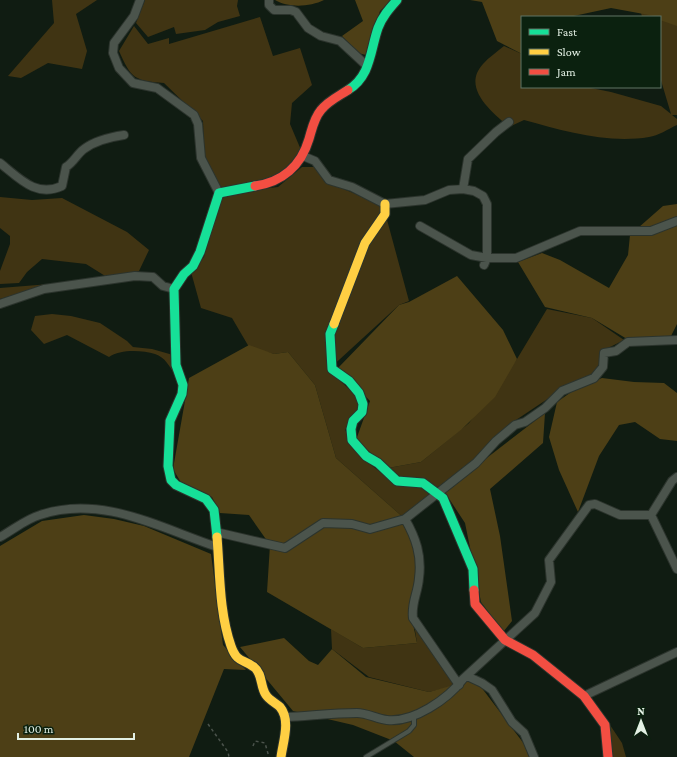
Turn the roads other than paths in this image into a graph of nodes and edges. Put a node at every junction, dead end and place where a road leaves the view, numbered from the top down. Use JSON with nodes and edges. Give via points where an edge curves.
{"nodes":[{"id":1,"x":140,"y":0,"type":"edge"},
{"id":2,"x":269,"y":0,"type":"edge"},
{"id":3,"x":397,"y":0,"type":"edge"},
{"id":4,"x":367,"y":66,"type":"junction"},
{"id":5,"x":509,"y":122,"type":"dead end"},
{"id":6,"x":124,"y":135,"type":"dead end"},
{"id":7,"x":303,"y":156,"type":"junction"},
{"id":8,"x":0,"y":163,"type":"edge"},
{"id":9,"x":463,"y":189,"type":"junction"},
{"id":10,"x":219,"y":193,"type":"junction"},
{"id":11,"x":384,"y":204,"type":"junction"},
{"id":12,"x":677,"y":221,"type":"edge"},
{"id":13,"x":420,"y":226,"type":"dead end"},
{"id":14,"x":485,"y":261,"type":"junction"},
{"id":15,"x":174,"y":289,"type":"junction"},
{"id":16,"x":0,"y":304,"type":"edge"},
{"id":17,"x":677,"y":340,"type":"edge"},
{"id":18,"x":677,"y":477,"type":"edge"},
{"id":19,"x":438,"y":493,"type":"junction"},
{"id":20,"x":651,"y":515,"type":"junction"},
{"id":21,"x":405,"y":519,"type":"junction"},
{"id":22,"x":216,"y":532,"type":"junction"},
{"id":23,"x":0,"y":537,"type":"edge"},
{"id":24,"x":217,"y":547,"type":"junction"},
{"id":25,"x":677,"y":569,"type":"edge"},
{"id":26,"x":504,"y":640,"type":"junction"},
{"id":27,"x":677,"y":652,"type":"edge"},
{"id":28,"x":467,"y":676,"type":"junction"},
{"id":29,"x":458,"y":685,"type":"junction"},
{"id":30,"x":584,"y":696,"type":"junction"},
{"id":31,"x":414,"y":714,"type":"junction"},
{"id":32,"x":286,"y":717,"type":"junction"},
{"id":33,"x":281,"y":757,"type":"edge"},
{"id":34,"x":366,"y":757,"type":"edge"},
{"id":35,"x":534,"y":757,"type":"edge"},
{"id":36,"x":608,"y":757,"type":"edge"}],
"edges":[{"from":1,"to":10,"type":"street","via":[[134,16],[114,43],[113,53],[120,68],[134,84],[157,88],[194,115],[198,124],[201,158]]},
{"from":2,"to":4,"type":"street","via":[[269,5],[274,10],[296,12],[308,28],[320,36],[340,41]]},
{"from":3,"to":4,"type":"street","via":[[382,16]]},
{"from":4,"to":7,"type":"street","via":[[364,78],[320,110]]},
{"from":5,"to":9,"type":"street","via":[[468,160]]},
{"from":6,"to":8,"type":"street","via":[[101,140],[84,149],[66,167],[62,186],[56,189],[31,188]]},
{"from":7,"to":10,"type":"street","via":[[285,178],[276,182]]},
{"from":7,"to":11,"type":"street","via":[[315,161],[329,180],[352,187]]},
{"from":9,"to":11,"type":"street","via":[[449,190],[425,200]]},
{"from":9,"to":14,"type":"street","via":[[484,196],[487,204]]},
{"from":10,"to":15,"type":"street","via":[[200,252],[193,266]]},
{"from":11,"to":19,"type":"street","via":[[384,214],[364,243],[330,334],[330,361],[332,369],[349,381],[359,393],[363,404],[362,412],[353,421],[352,440],[366,456],[378,463],[397,481],[423,483]]},
{"from":12,"to":14,"type":"street","via":[[651,231],[580,231],[516,258]]},
{"from":13,"to":14,"type":"street"},
{"from":15,"to":16,"type":"street","via":[[164,286],[153,277],[136,276],[44,288]]},
{"from":15,"to":22,"type":"street","via":[[176,360],[184,385],[170,420],[168,466],[171,480],[176,485],[206,499],[214,510]]},
{"from":17,"to":19,"type":"street","via":[[628,342],[616,351],[604,353],[603,367],[594,378],[562,391],[546,408],[525,422],[515,425],[496,440],[476,463]]},
{"from":18,"to":20,"type":"street"},
{"from":19,"to":21,"type":"street"},
{"from":19,"to":26,"type":"street","via":[[443,498],[473,570],[474,604]]},
{"from":20,"to":25,"type":"street"},
{"from":20,"to":26,"type":"street","via":[[620,515],[595,504],[588,505],[549,560],[550,582],[535,613]]},
{"from":21,"to":22,"type":"street","via":[[370,529],[338,522],[323,523],[285,548]]},
{"from":21,"to":29,"type":"street","via":[[419,547],[419,579],[412,610],[413,618]]},
{"from":22,"to":24,"type":"street"},
{"from":23,"to":24,"type":"street","via":[[38,515],[65,508],[96,508],[116,511]]},
{"from":24,"to":32,"type":"street","via":[[224,613],[231,645],[242,662],[259,672],[266,696],[280,707]]},
{"from":26,"to":28,"type":"street"},
{"from":26,"to":30,"type":"street","via":[[533,655]]},
{"from":27,"to":30,"type":"street"},
{"from":28,"to":29,"type":"street"},
{"from":28,"to":35,"type":"street","via":[[492,690],[512,722],[524,733]]},
{"from":29,"to":31,"type":"street","via":[[436,705]]},
{"from":30,"to":36,"type":"street","via":[[605,725]]},
{"from":31,"to":32,"type":"street","via":[[402,719],[387,720],[359,712]]},
{"from":31,"to":34,"type":"lane","via":[[414,725],[409,731]]},
{"from":32,"to":33,"type":"street"}]}
